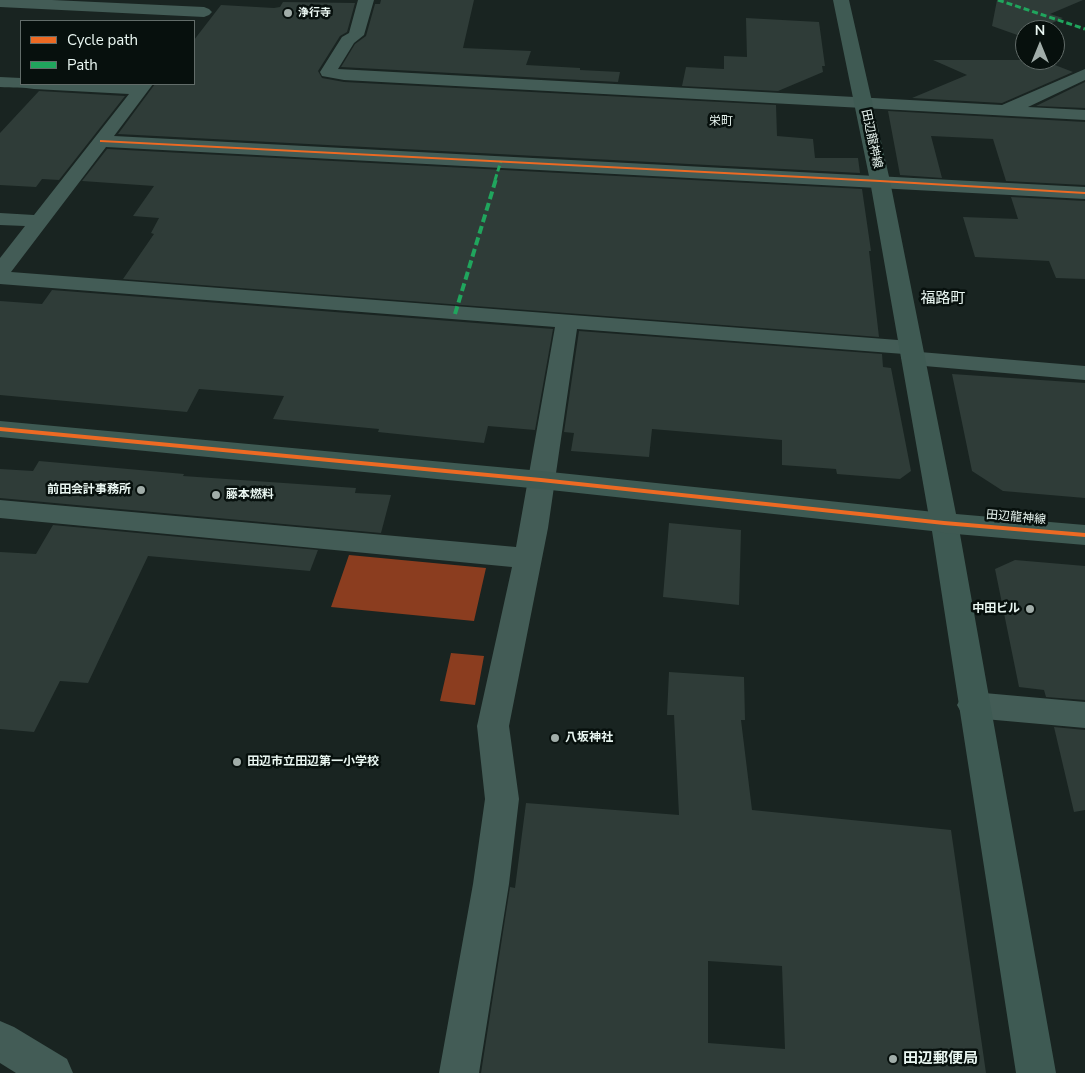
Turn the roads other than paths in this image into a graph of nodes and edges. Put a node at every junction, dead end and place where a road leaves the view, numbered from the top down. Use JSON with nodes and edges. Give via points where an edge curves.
{"nodes":[{"id":1,"x":215,"y":0,"type":"edge"},
{"id":2,"x":366,"y":0,"type":"edge"},
{"id":3,"x":841,"y":0,"type":"edge"},
{"id":4,"x":0,"y":2,"type":"edge"},
{"id":5,"x":204,"y":12,"type":"junction"},
{"id":6,"x":195,"y":23,"type":"edge"},
{"id":7,"x":1085,"y":74,"type":"edge"},
{"id":8,"x":0,"y":82,"type":"edge"},
{"id":9,"x":20,"y":83,"type":"edge"},
{"id":10,"x":88,"y":85,"type":"edge"},
{"id":11,"x":143,"y":86,"type":"edge"},
{"id":12,"x":863,"y":104,"type":"junction"},
{"id":13,"x":1004,"y":110,"type":"junction"},
{"id":14,"x":1085,"y":115,"type":"edge"},
{"id":15,"x":101,"y":141,"type":"junction"},
{"id":16,"x":880,"y":181,"type":"junction"},
{"id":17,"x":1085,"y":193,"type":"edge"},
{"id":18,"x":0,"y":219,"type":"edge"},
{"id":19,"x":38,"y":221,"type":"junction"},
{"id":20,"x":0,"y":272,"type":"edge"},
{"id":21,"x":0,"y":278,"type":"edge"},
{"id":22,"x":567,"y":322,"type":"junction"},
{"id":23,"x":912,"y":353,"type":"junction"},
{"id":24,"x":1085,"y":373,"type":"edge"},
{"id":25,"x":0,"y":429,"type":"edge"},
{"id":26,"x":540,"y":480,"type":"junction"},
{"id":27,"x":0,"y":509,"type":"edge"},
{"id":28,"x":944,"y":523,"type":"junction"},
{"id":29,"x":1085,"y":535,"type":"edge"},
{"id":30,"x":527,"y":558,"type":"junction"},
{"id":31,"x":973,"y":705,"type":"junction"},
{"id":32,"x":1085,"y":715,"type":"edge"},
{"id":33,"x":0,"y":1041,"type":"edge"},
{"id":34,"x":53,"y":1073,"type":"edge"},
{"id":35,"x":459,"y":1073,"type":"edge"},
{"id":36,"x":1036,"y":1073,"type":"edge"}],
"edges":[{"from":1,"to":5,"type":"street"},
{"from":2,"to":12,"type":"street","via":[[356,35],[348,40],[328,72],[517,86]]},
{"from":3,"to":12,"type":"main road","name":"田辺龍神線"},
{"from":4,"to":5,"type":"street"},
{"from":5,"to":6,"type":"street"},
{"from":7,"to":13,"type":"street"},
{"from":8,"to":9,"type":"street"},
{"from":10,"to":11,"type":"street"},
{"from":11,"to":15,"type":"street"},
{"from":12,"to":13,"type":"street"},
{"from":12,"to":16,"type":"main road","name":"田辺龍神線"},
{"from":13,"to":14,"type":"street"},
{"from":15,"to":16,"type":"street"},
{"from":15,"to":19,"type":"street"},
{"from":16,"to":17,"type":"street"},
{"from":16,"to":23,"type":"main road","name":"田辺龍神線"},
{"from":18,"to":19,"type":"street"},
{"from":19,"to":20,"type":"street"},
{"from":21,"to":22,"type":"street"},
{"from":22,"to":23,"type":"street"},
{"from":22,"to":26,"type":"street"},
{"from":23,"to":24,"type":"street"},
{"from":23,"to":28,"type":"main road","name":"田辺龍神線"},
{"from":25,"to":26,"type":"street"},
{"from":26,"to":28,"type":"street"},
{"from":26,"to":30,"type":"street"},
{"from":27,"to":30,"type":"street"},
{"from":28,"to":29,"type":"main road","name":"田辺龍神線"},
{"from":28,"to":31,"type":"street"},
{"from":30,"to":35,"type":"street","via":[[493,726],[502,799],[492,884]]},
{"from":31,"to":32,"type":"street"},
{"from":31,"to":36,"type":"street"},
{"from":33,"to":34,"type":"street"}]}
